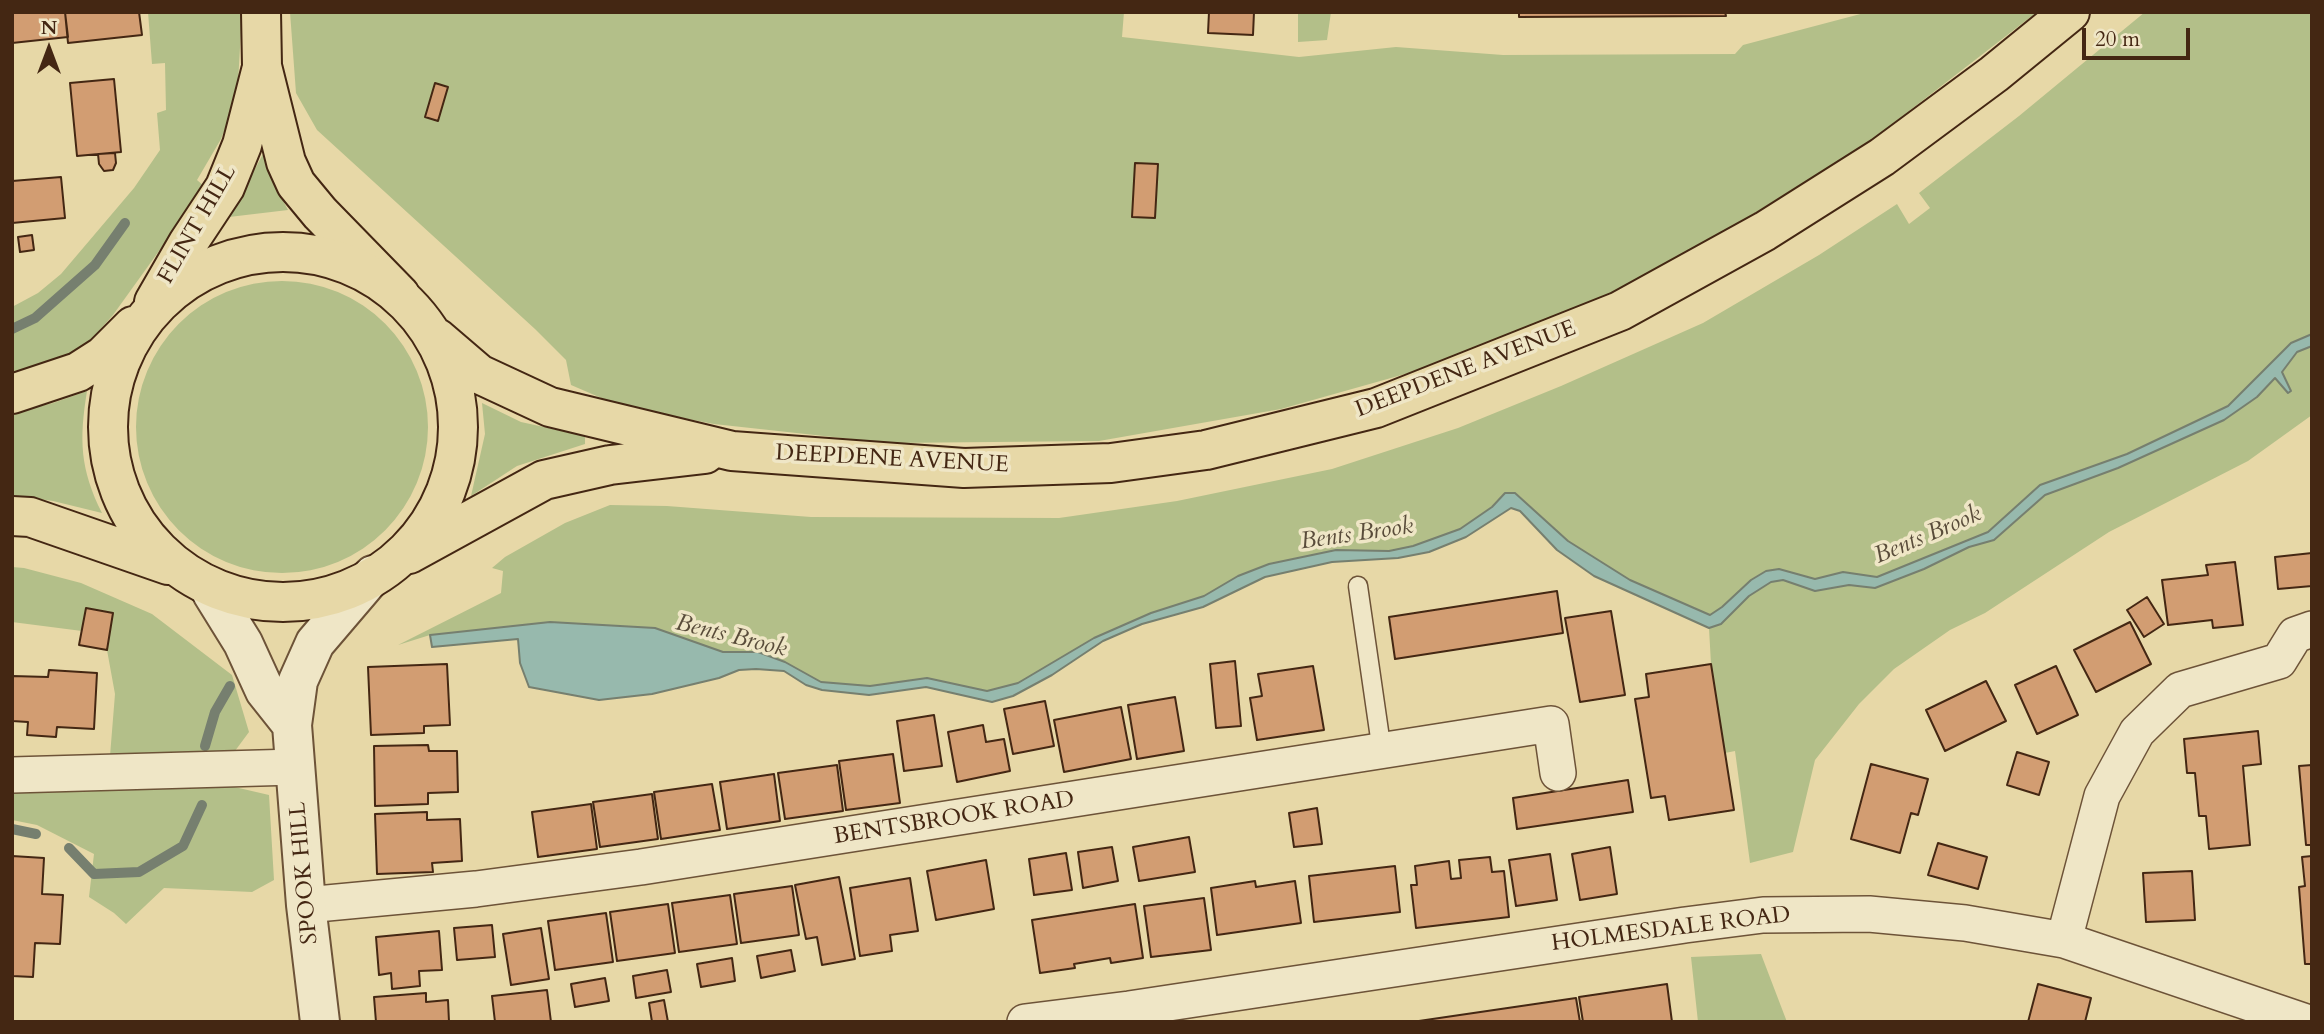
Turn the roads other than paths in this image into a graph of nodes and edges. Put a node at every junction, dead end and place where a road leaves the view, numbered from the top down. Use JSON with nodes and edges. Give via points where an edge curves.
{"nodes":[{"id":1,"x":261,"y":12,"type":"edge"},
{"id":2,"x":2070,"y":12,"type":"edge"},
{"id":3,"x":262,"y":66,"type":"junction"},
{"id":4,"x":400,"y":295,"type":"junction"},
{"id":5,"x":148,"y":310,"type":"junction"},
{"id":6,"x":437,"y":338,"type":"junction"},
{"id":7,"x":12,"y":394,"type":"edge"},
{"id":8,"x":732,"y":451,"type":"junction"},
{"id":9,"x":12,"y":516,"type":"edge"},
{"id":10,"x":168,"y":565,"type":"junction"},
{"id":11,"x":379,"y":571,"type":"junction"},
{"id":12,"x":1358,"y":586,"type":"dead end"},
{"id":13,"x":212,"y":593,"type":"junction"},
{"id":14,"x":2312,"y":629,"type":"edge"},
{"id":15,"x":292,"y":724,"type":"junction"},
{"id":16,"x":1382,"y":752,"type":"junction"},
{"id":17,"x":295,"y":767,"type":"junction"},
{"id":18,"x":1558,"y":773,"type":"dead end"},
{"id":19,"x":12,"y":775,"type":"edge"},
{"id":20,"x":306,"y":905,"type":"junction"},
{"id":21,"x":2064,"y":940,"type":"junction"},
{"id":22,"x":1130,"y":1016,"type":"edge"},
{"id":23,"x":320,"y":1022,"type":"edge"},
{"id":24,"x":1025,"y":1022,"type":"edge"},
{"id":25,"x":2306,"y":1022,"type":"edge"}],
"edges":[{"from":1,"to":3,"type":"main road","name":"FLINT HILL"},
{"from":2,"to":8,"type":"main road","name":"DEEPDENE AVENUE","via":[[1882,157],[1765,231],[1620,311],[1376,408],[1206,450],[1111,463],[964,468]]},
{"from":3,"to":4,"type":"main road","name":"FLINT HILL","via":[[286,162],[296,184]]},
{"from":3,"to":5,"type":"main road","name":"FLINT HILL","via":[[242,145],[225,187]]},
{"from":4,"to":5,"type":"main road","via":[[345,264],[299,252],[243,254],[202,267]]},
{"from":4,"to":6,"type":"main road","name":"FLINT HILL"},
{"from":5,"to":7,"type":"main road","via":[[103,356],[78,372]]},
{"from":5,"to":10,"type":"main road","via":[[117,377],[108,420],[115,477],[136,520]]},
{"from":6,"to":8,"type":"main road","name":"DEEPDENE AVENUE","via":[[479,374],[550,407]]},
{"from":6,"to":11,"type":"main road","via":[[456,391],[458,447],[443,495],[425,529]]},
{"from":8,"to":11,"type":"main road","name":"DEEPDENE AVENUE","via":[[610,466],[544,480]]},
{"from":9,"to":10,"type":"main road","via":[[30,517]]},
{"from":10,"to":13,"type":"main road"},
{"from":11,"to":13,"type":"main road","via":[[330,597],[289,604]]},
{"from":11,"to":15,"type":"street","name":"SPOOK HILL","via":[[315,643],[298,681]]},
{"from":12,"to":16,"type":"lane"},
{"from":13,"to":15,"type":"street","via":[[265,691]]},
{"from":14,"to":21,"type":"street","via":[[2295,635],[2279,661],[2180,690],[2137,732],[2102,796]]},
{"from":15,"to":17,"type":"street","name":"SPOOK HILL"},
{"from":16,"to":18,"type":"street","name":"BENTSBROOK ROAD","via":[[1551,724]]},
{"from":16,"to":20,"type":"street","name":"BENTSBROOK ROAD","via":[[641,867]]},
{"from":17,"to":19,"type":"street"},
{"from":17,"to":20,"type":"street","name":"SPOOK HILL"},
{"from":20,"to":23,"type":"street","name":"SPOOK HILL"},
{"from":21,"to":22,"type":"street","name":"HOLMESDALE ROAD","via":[[1965,923],[1869,914],[1763,915]]},
{"from":21,"to":25,"type":"street","name":"HOLMESDALE ROAD"},
{"from":22,"to":24,"type":"street","name":"HOLMESDALE ROAD"}]}
